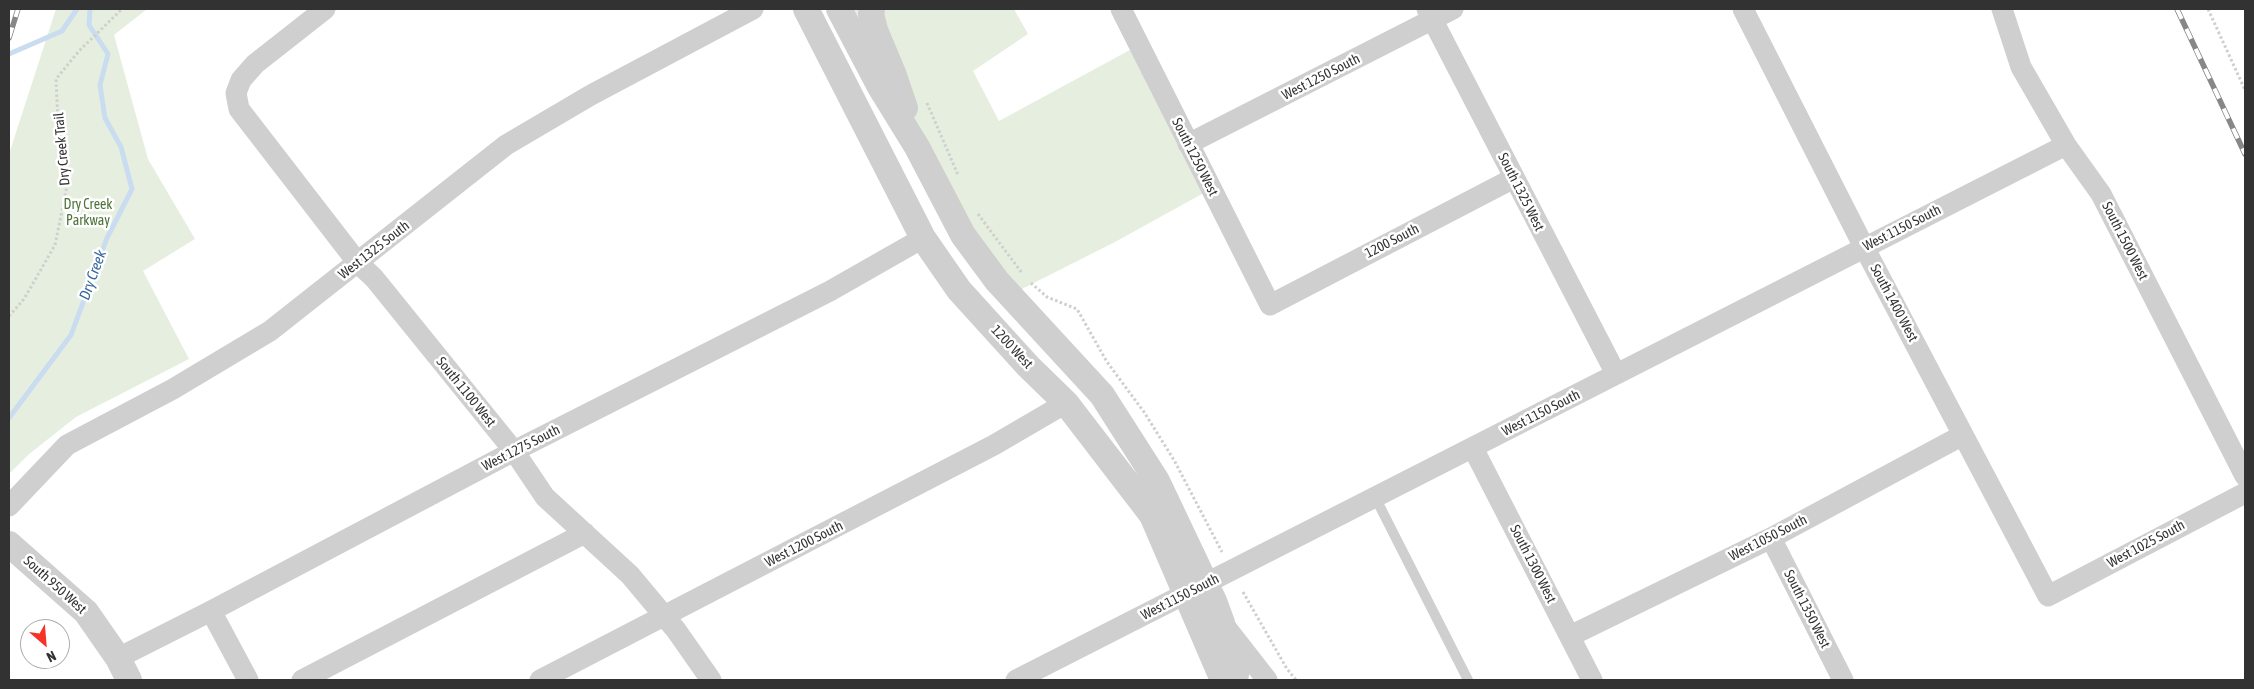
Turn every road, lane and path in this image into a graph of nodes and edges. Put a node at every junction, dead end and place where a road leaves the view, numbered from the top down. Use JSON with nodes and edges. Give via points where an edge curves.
{"nodes":[{"id":1,"x":122,"y":9,"type":"edge"},
{"id":2,"x":326,"y":9,"type":"edge"},
{"id":3,"x":753,"y":9,"type":"edge"},
{"id":4,"x":806,"y":9,"type":"edge"},
{"id":5,"x":839,"y":9,"type":"edge"},
{"id":6,"x":872,"y":9,"type":"edge"},
{"id":7,"x":1121,"y":9,"type":"edge"},
{"id":8,"x":1453,"y":9,"type":"edge"},
{"id":9,"x":1743,"y":9,"type":"edge"},
{"id":10,"x":2002,"y":9,"type":"edge"},
{"id":11,"x":2208,"y":9,"type":"edge"},
{"id":12,"x":1430,"y":14,"type":"edge"},
{"id":13,"x":2245,"y":90,"type":"edge"},
{"id":14,"x":923,"y":95,"type":"dead end"},
{"id":15,"x":1188,"y":144,"type":"junction"},
{"id":16,"x":2066,"y":145,"type":"junction"},
{"id":17,"x":917,"y":147,"type":"junction"},
{"id":18,"x":1514,"y":178,"type":"junction"},
{"id":19,"x":962,"y":184,"type":"dead end"},
{"id":20,"x":975,"y":209,"type":"dead end"},
{"id":21,"x":923,"y":238,"type":"junction"},
{"id":22,"x":1864,"y":246,"type":"junction"},
{"id":23,"x":358,"y":263,"type":"junction"},
{"id":24,"x":1023,"y":275,"type":"dead end"},
{"id":25,"x":1029,"y":282,"type":"dead end"},
{"id":26,"x":1270,"y":305,"type":"joint"},
{"id":27,"x":9,"y":316,"type":"edge"},
{"id":28,"x":1616,"y":374,"type":"junction"},
{"id":29,"x":1066,"y":403,"type":"junction"},
{"id":30,"x":1963,"y":435,"type":"junction"},
{"id":31,"x":1473,"y":448,"type":"junction"},
{"id":32,"x":514,"y":451,"type":"junction"},
{"id":33,"x":2245,"y":476,"type":"edge"},
{"id":34,"x":2245,"y":493,"type":"edge"},
{"id":35,"x":1375,"y":497,"type":"junction"},
{"id":36,"x":9,"y":506,"type":"edge"},
{"id":37,"x":585,"y":533,"type":"junction"},
{"id":38,"x":1770,"y":538,"type":"junction"},
{"id":39,"x":9,"y":544,"type":"edge"},
{"id":40,"x":1222,"y":552,"type":"dead end"},
{"id":41,"x":1196,"y":589,"type":"junction"},
{"id":42,"x":1243,"y":592,"type":"dead end"},
{"id":43,"x":2048,"y":596,"type":"joint"},
{"id":44,"x":211,"y":611,"type":"junction"},
{"id":45,"x":666,"y":616,"type":"junction"},
{"id":46,"x":1222,"y":623,"type":"junction"},
{"id":47,"x":1570,"y":636,"type":"junction"},
{"id":48,"x":123,"y":669,"type":"edge"},
{"id":49,"x":248,"y":680,"type":"edge"},
{"id":50,"x":302,"y":680,"type":"edge"},
{"id":51,"x":540,"y":680,"type":"edge"},
{"id":52,"x":711,"y":680,"type":"edge"},
{"id":53,"x":1016,"y":680,"type":"edge"},
{"id":54,"x":1223,"y":680,"type":"edge"},
{"id":55,"x":1238,"y":680,"type":"edge"},
{"id":56,"x":1267,"y":680,"type":"edge"},
{"id":57,"x":1296,"y":680,"type":"edge"},
{"id":58,"x":1468,"y":680,"type":"edge"},
{"id":59,"x":1592,"y":680,"type":"edge"},
{"id":60,"x":1843,"y":680,"type":"edge"}],
"edges":[{"from":1,"to":27,"type":"path","name":"Dry Creek Trail","via":[[56,79],[59,143],[67,186],[55,245],[24,299]]},
{"from":2,"to":23,"type":"street","name":"South 1100 West","via":[[255,64],[241,80],[236,93],[239,109]]},
{"from":3,"to":23,"type":"street","name":"West 1325 South","via":[[591,95],[506,145]]},
{"from":4,"to":21,"type":"street","name":"1200 West"},
{"from":5,"to":17,"type":"street","name":"1200 West","via":[[880,87]]},
{"from":6,"to":17,"type":"street","via":[[874,30],[896,81]]},
{"from":7,"to":15,"type":"street","name":"South 1250 West"},
{"from":8,"to":12,"type":"street","name":"West 1250 South"},
{"from":9,"to":22,"type":"street","name":"South 1400 West"},
{"from":10,"to":16,"type":"street","name":"South 1500 West","via":[[2022,67]]},
{"from":11,"to":13,"type":"path"},
{"from":12,"to":15,"type":"street","name":"West 1250 South"},
{"from":12,"to":18,"type":"street","name":"South 1325 West"},
{"from":14,"to":19,"type":"path"},
{"from":15,"to":26,"type":"street","name":"South 1250 West"},
{"from":16,"to":22,"type":"street","name":"West 1150 South"},
{"from":16,"to":33,"type":"street","name":"South 1500 West","via":[[2102,194]]},
{"from":17,"to":41,"type":"street","name":"1200 West","via":[[963,236],[997,281],[1102,395],[1157,481]]},
{"from":18,"to":26,"type":"street","name":"1200 South"},
{"from":18,"to":28,"type":"street","name":"South 1325 West"},
{"from":20,"to":24,"type":"path"},
{"from":21,"to":29,"type":"street","name":"1200 West","via":[[959,290]]},
{"from":21,"to":32,"type":"street","name":"West 1275 South","via":[[830,291]]},
{"from":22,"to":28,"type":"street","name":"West 1150 South"},
{"from":22,"to":30,"type":"street","name":"South 1400 West"},
{"from":23,"to":32,"type":"street","name":"South 1100 West","via":[[374,278]]},
{"from":23,"to":36,"type":"street","name":"West 1325 South","via":[[270,331],[173,389],[67,445]]},
{"from":25,"to":40,"type":"path","via":[[1047,297],[1077,309],[1107,362],[1174,460]]},
{"from":28,"to":31,"type":"street","name":"West 1150 South"},
{"from":29,"to":41,"type":"street","name":"1200 West","via":[[1152,515]]},
{"from":29,"to":45,"type":"street","name":"West 1200 South","via":[[994,445]]},
{"from":30,"to":38,"type":"street","name":"West 1050 South"},
{"from":30,"to":43,"type":"street","name":"South 1400 West"},
{"from":31,"to":35,"type":"street","name":"West 1150 South"},
{"from":31,"to":47,"type":"street","name":"South 1300 West"},
{"from":32,"to":37,"type":"street","name":"South 1100 West","via":[[545,497]]},
{"from":32,"to":44,"type":"street","name":"West 1275 South"},
{"from":34,"to":43,"type":"street","name":"West 1025 South"},
{"from":35,"to":41,"type":"street","name":"West 1150 South"},
{"from":35,"to":58,"type":"lane"},
{"from":37,"to":45,"type":"street","name":"South 1100 West","via":[[630,575]]},
{"from":37,"to":50,"type":"street"},
{"from":38,"to":47,"type":"street","name":"West 1050 South"},
{"from":38,"to":60,"type":"street","name":"South 1350 West"},
{"from":39,"to":48,"type":"street","name":"South 950 West","via":[[86,612]]},
{"from":41,"to":46,"type":"street","name":"1200 West"},
{"from":41,"to":53,"type":"street","name":"West 1150 South"},
{"from":41,"to":54,"type":"street","name":"1200 West"},
{"from":42,"to":57,"type":"path"},
{"from":44,"to":48,"type":"street","name":"West 1275 South"},
{"from":44,"to":49,"type":"street"},
{"from":45,"to":51,"type":"street","name":"West 1200 South"},
{"from":45,"to":52,"type":"street","name":"South 1100 West"},
{"from":46,"to":55,"type":"street","name":"1200 West"},
{"from":46,"to":56,"type":"street"},
{"from":47,"to":59,"type":"street","name":"South 1300 West"}]}
